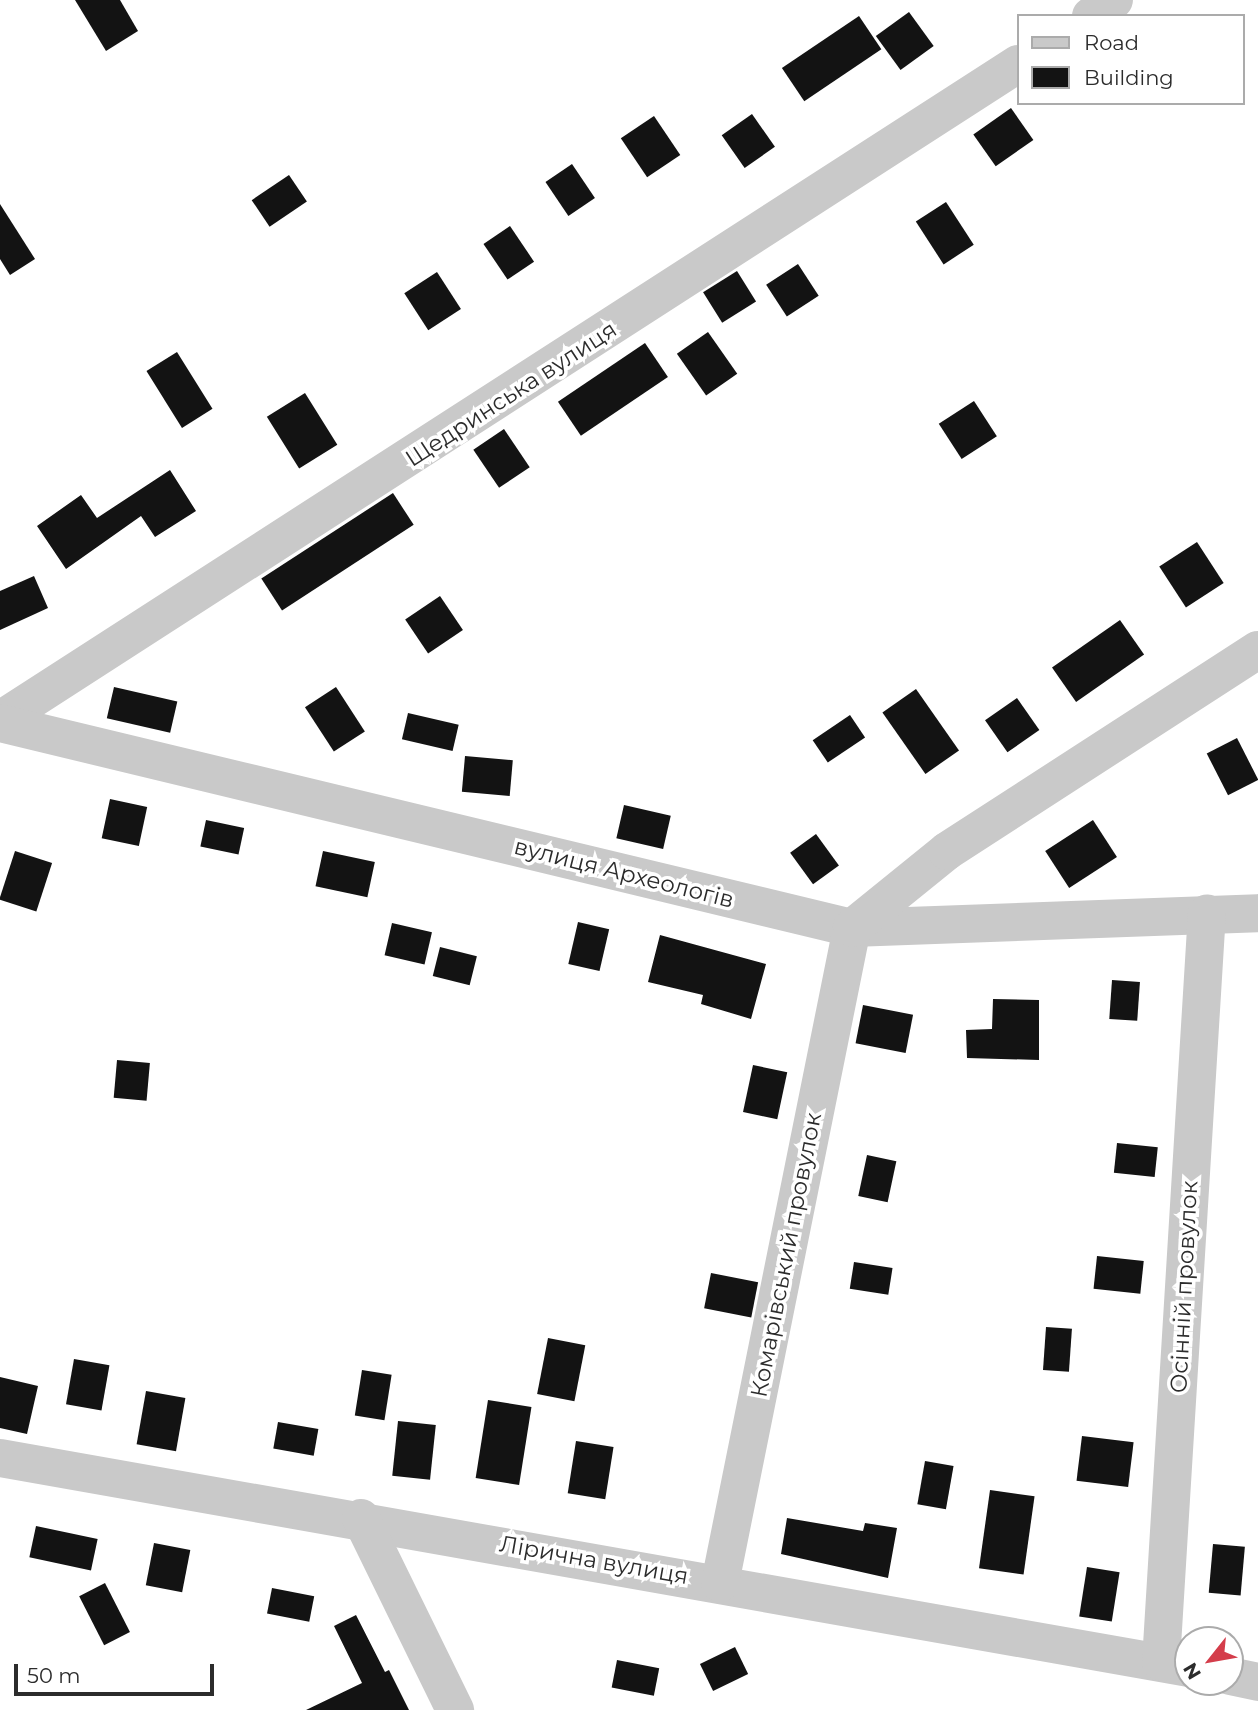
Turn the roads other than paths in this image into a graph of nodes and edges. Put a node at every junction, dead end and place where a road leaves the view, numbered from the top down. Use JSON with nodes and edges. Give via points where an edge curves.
{"nodes":[{"id":1,"x":1114,"y":0,"type":"edge"},
{"id":2,"x":1094,"y":14,"type":"edge"},
{"id":3,"x":1016,"y":65,"type":"edge"},
{"id":4,"x":1258,"y":650,"type":"edge"},
{"id":5,"x":0,"y":722,"type":"edge"},
{"id":6,"x":1207,"y":913,"type":"junction"},
{"id":7,"x":1258,"y":913,"type":"edge"},
{"id":8,"x":852,"y":928,"type":"junction"},
{"id":9,"x":0,"y":1458,"type":"edge"},
{"id":10,"x":361,"y":1518,"type":"junction"},
{"id":11,"x":720,"y":1583,"type":"junction"},
{"id":12,"x":1176,"y":1626,"type":"edge"},
{"id":13,"x":1174,"y":1665,"type":"edge"},
{"id":14,"x":455,"y":1710,"type":"edge"}],
"edges":[{"from":1,"to":2,"type":"street"},
{"from":3,"to":5,"type":"street","name":"Щедринська вулиця"},
{"from":4,"to":8,"type":"street","via":[[947,851]]},
{"from":5,"to":8,"type":"street","name":"вулиця Археологів"},
{"from":6,"to":7,"type":"street","name":"вулиця Археологів"},
{"from":6,"to":8,"type":"street","name":"вулиця Археологів"},
{"from":6,"to":12,"type":"street","name":"Осінній провулок"},
{"from":8,"to":11,"type":"street","name":"Комарівський провулок"},
{"from":9,"to":10,"type":"street","name":"Лірична вулиця"},
{"from":10,"to":11,"type":"street","name":"Лірична вулиця"},
{"from":10,"to":14,"type":"street"},
{"from":11,"to":13,"type":"street","name":"Лірична вулиця"}]}
